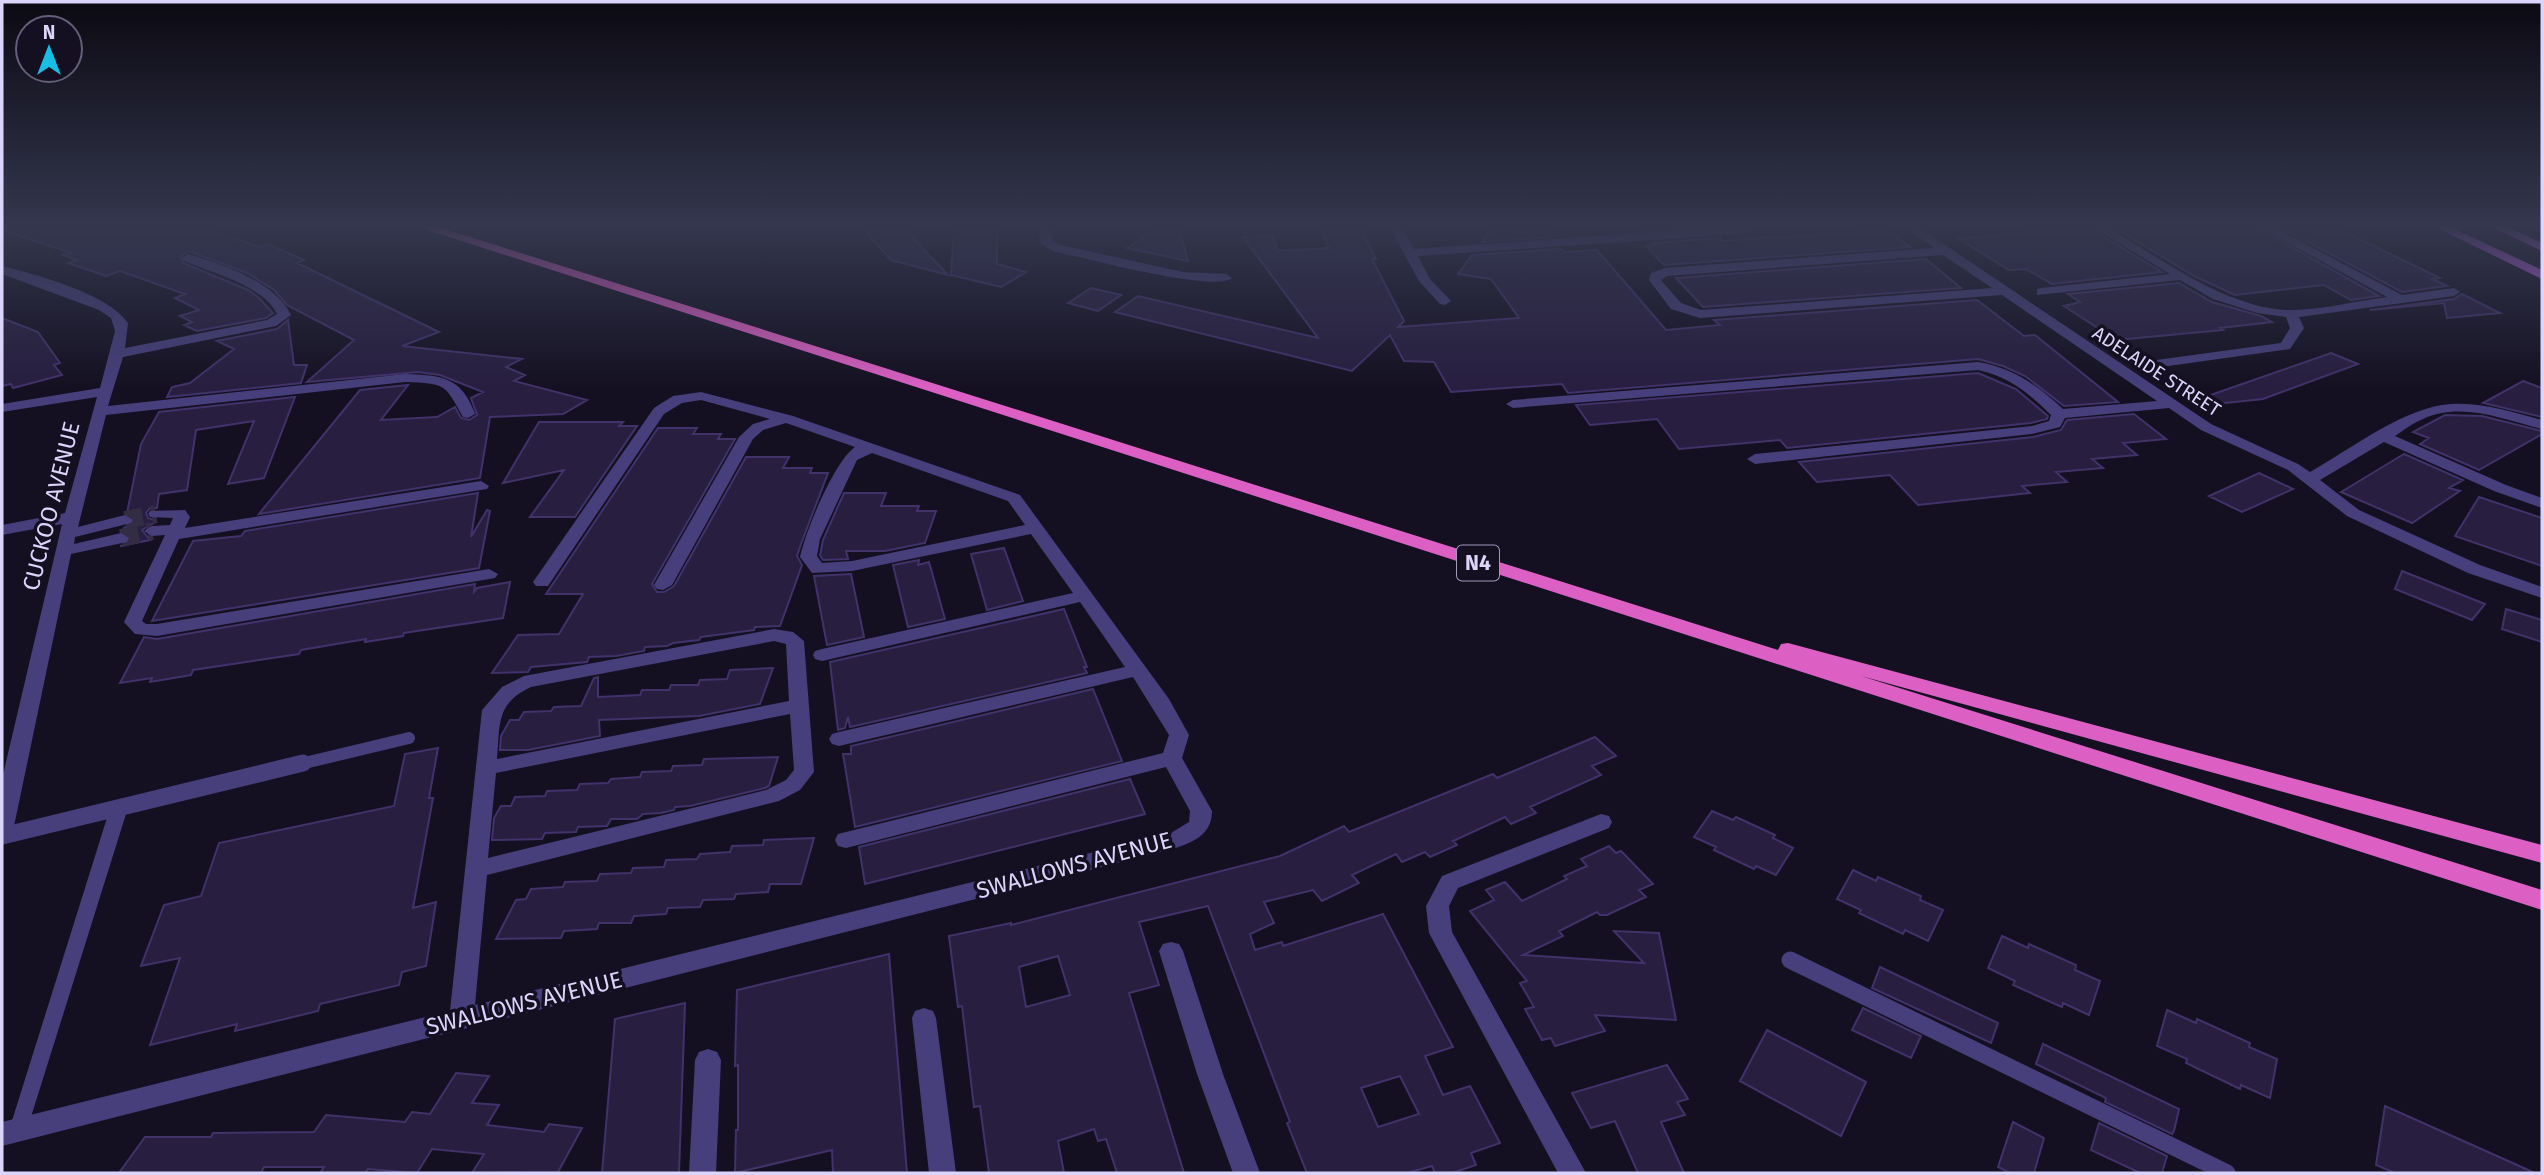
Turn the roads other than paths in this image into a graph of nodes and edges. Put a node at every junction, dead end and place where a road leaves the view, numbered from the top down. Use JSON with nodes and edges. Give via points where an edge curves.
{"nodes":[{"id":1,"x":26,"y":279,"type":"edge"},
{"id":2,"x":236,"y":279,"type":"edge"},
{"id":3,"x":588,"y":279,"type":"edge"},
{"id":4,"x":1424,"y":279,"type":"edge"},
{"id":5,"x":1655,"y":279,"type":"edge"},
{"id":6,"x":1984,"y":279,"type":"edge"},
{"id":7,"x":2157,"y":279,"type":"edge"},
{"id":8,"x":2187,"y":279,"type":"edge"},
{"id":9,"x":2362,"y":279,"type":"edge"},
{"id":10,"x":2002,"y":291,"type":"junction"},
{"id":11,"x":2040,"y":292,"type":"dead end"},
{"id":12,"x":2454,"y":292,"type":"dead end"},
{"id":13,"x":2400,"y":299,"type":"junction"},
{"id":14,"x":1445,"y":301,"type":"dead end"},
{"id":15,"x":2291,"y":314,"type":"junction"},
{"id":16,"x":116,"y":354,"type":"junction"},
{"id":17,"x":2154,"y":364,"type":"dead end"},
{"id":18,"x":105,"y":391,"type":"junction"},
{"id":19,"x":1513,"y":404,"type":"dead end"},
{"id":20,"x":2168,"y":404,"type":"junction"},
{"id":21,"x":2,"y":408,"type":"edge"},
{"id":22,"x":98,"y":411,"type":"junction"},
{"id":23,"x":468,"y":414,"type":"dead end"},
{"id":24,"x":2059,"y":414,"type":"junction"},
{"id":25,"x":788,"y":419,"type":"junction"},
{"id":26,"x":2542,"y":425,"type":"edge"},
{"id":27,"x":2383,"y":436,"type":"junction"},
{"id":28,"x":870,"y":449,"type":"junction"},
{"id":29,"x":1755,"y":459,"type":"dead end"},
{"id":30,"x":2310,"y":479,"type":"junction"},
{"id":31,"x":481,"y":486,"type":"dead end"},
{"id":32,"x":2542,"y":503,"type":"edge"},
{"id":33,"x":156,"y":513,"type":"tunnel mouth"},
{"id":34,"x":125,"y":520,"type":"tunnel mouth"},
{"id":35,"x":70,"y":525,"type":"junction"},
{"id":36,"x":1036,"y":528,"type":"junction"},
{"id":37,"x":2,"y":530,"type":"edge"},
{"id":38,"x":152,"y":531,"type":"tunnel mouth"},
{"id":39,"x":175,"y":535,"type":"junction"},
{"id":40,"x":121,"y":538,"type":"tunnel mouth"},
{"id":41,"x":63,"y":551,"type":"junction"},
{"id":42,"x":489,"y":574,"type":"dead end"},
{"id":43,"x":542,"y":582,"type":"dead end"},
{"id":44,"x":663,"y":585,"type":"dead end"},
{"id":45,"x":2542,"y":593,"type":"edge"},
{"id":46,"x":1084,"y":596,"type":"junction"},
{"id":47,"x":1647,"y":615,"type":"junction"},
{"id":48,"x":822,"y":655,"type":"dead end"},
{"id":49,"x":1138,"y":670,"type":"junction"},
{"id":50,"x":798,"y":706,"type":"junction"},
{"id":51,"x":409,"y":738,"type":"dead end"},
{"id":52,"x":839,"y":739,"type":"dead end"},
{"id":53,"x":10,"y":746,"type":"edge"},
{"id":54,"x":1172,"y":758,"type":"junction"},
{"id":55,"x":485,"y":768,"type":"junction"},
{"id":56,"x":119,"y":808,"type":"junction"},
{"id":57,"x":1601,"y":822,"type":"dead end"},
{"id":58,"x":2,"y":834,"type":"edge"},
{"id":59,"x":846,"y":840,"type":"dead end"},
{"id":60,"x":2542,"y":854,"type":"edge"},
{"id":61,"x":476,"y":869,"type":"junction"},
{"id":62,"x":2542,"y":900,"type":"edge"},
{"id":63,"x":1171,"y":951,"type":"dead end"},
{"id":64,"x":1790,"y":960,"type":"dead end"},
{"id":65,"x":924,"y":1018,"type":"dead end"},
{"id":66,"x":461,"y":1019,"type":"junction"},
{"id":67,"x":708,"y":1060,"type":"dead end"},
{"id":68,"x":10,"y":1132,"type":"edge"},
{"id":69,"x":702,"y":1173,"type":"edge"},
{"id":70,"x":943,"y":1173,"type":"edge"},
{"id":71,"x":1247,"y":1173,"type":"edge"},
{"id":72,"x":1572,"y":1173,"type":"edge"},
{"id":73,"x":2227,"y":1173,"type":"edge"}],
"edges":[{"from":1,"to":16,"type":"street","name":"CUCKOO AVENUE","via":[[110,309],[122,324]]},
{"from":2,"to":16,"type":"street","via":[[268,293],[284,314],[263,324]]},
{"from":3,"to":47,"type":"highway","number":"N4"},
{"from":4,"to":14,"type":"street"},
{"from":5,"to":10,"type":"street","via":[[1676,306],[1700,314]]},
{"from":6,"to":10,"type":"street","name":"ADELAIDE STREET"},
{"from":7,"to":11,"type":"street"},
{"from":8,"to":15,"type":"street","via":[[2236,304]]},
{"from":9,"to":13,"type":"street"},
{"from":10,"to":20,"type":"street","name":"ADELAIDE STREET"},
{"from":12,"to":13,"type":"street"},
{"from":13,"to":15,"type":"street"},
{"from":15,"to":17,"type":"street","via":[[2297,328],[2285,346]]},
{"from":16,"to":18,"type":"street","name":"CUCKOO AVENUE"},
{"from":18,"to":21,"type":"street"},
{"from":18,"to":22,"type":"street","name":"CUCKOO AVENUE"},
{"from":19,"to":24,"type":"street","via":[[1978,366],[2011,376]]},
{"from":20,"to":24,"type":"street"},
{"from":20,"to":30,"type":"street","name":"ADELAIDE STREET"},
{"from":22,"to":23,"type":"street","via":[[405,378],[433,380],[455,388],[463,396]]},
{"from":22,"to":35,"type":"street","name":"CUCKOO AVENUE"},
{"from":24,"to":29,"type":"street","via":[[2055,424],[2032,430]]},
{"from":25,"to":28,"type":"street"},
{"from":25,"to":43,"type":"street","via":[[701,396],[671,402],[659,411]]},
{"from":25,"to":44,"type":"street","via":[[767,423],[747,437]]},
{"from":26,"to":27,"type":"street","via":[[2487,410],[2448,406],[2419,415]]},
{"from":27,"to":30,"type":"street"},
{"from":27,"to":32,"type":"street"},
{"from":28,"to":36,"type":"street","via":[[1013,498]]},
{"from":28,"to":36,"type":"street","via":[[850,458],[812,539],[808,557],[818,569]]},
{"from":30,"to":45,"type":"street","name":"ADELAIDE STREET","via":[[2353,513],[2474,569]]},
{"from":31,"to":39,"type":"street"},
{"from":33,"to":39,"type":"street","via":[[183,517]]},
{"from":34,"to":35,"type":"street"},
{"from":35,"to":37,"type":"street"},
{"from":35,"to":41,"type":"street","name":"CUCKOO AVENUE"},
{"from":36,"to":46,"type":"street"},
{"from":38,"to":39,"type":"street","via":[[172,530]]},
{"from":39,"to":42,"type":"street","via":[[136,611],[133,622],[141,629]]},
{"from":40,"to":41,"type":"street"},
{"from":41,"to":53,"type":"street","name":"CUCKOO AVENUE"},
{"from":46,"to":48,"type":"street"},
{"from":46,"to":49,"type":"street"},
{"from":47,"to":60,"type":"highway","via":[[1934,686]]},
{"from":47,"to":62,"type":"highway","number":"N4"},
{"from":49,"to":52,"type":"street"},
{"from":49,"to":54,"type":"street","via":[[1179,735]]},
{"from":50,"to":55,"type":"street"},
{"from":50,"to":55,"type":"street","via":[[795,641],[787,636],[531,680],[500,696],[492,710]]},
{"from":50,"to":61,"type":"street","via":[[804,772],[793,785],[772,796]]},
{"from":51,"to":56,"type":"lane"},
{"from":53,"to":58,"type":"street","name":"CUCKOO AVENUE"},
{"from":54,"to":59,"type":"street"},
{"from":54,"to":66,"type":"street","name":"SWALLOWS AVENUE","via":[[1201,811],[1203,820],[1189,834]]},
{"from":55,"to":61,"type":"street"},
{"from":56,"to":58,"type":"lane"},
{"from":56,"to":68,"type":"lane"},
{"from":57,"to":72,"type":"street","via":[[1450,882],[1438,897],[1436,914],[1441,933]]},
{"from":61,"to":66,"type":"street"},
{"from":63,"to":71,"type":"street"},
{"from":64,"to":73,"type":"lane"},
{"from":65,"to":70,"type":"street"},
{"from":66,"to":68,"type":"street","name":"SWALLOWS AVENUE"},
{"from":67,"to":69,"type":"street"}]}
